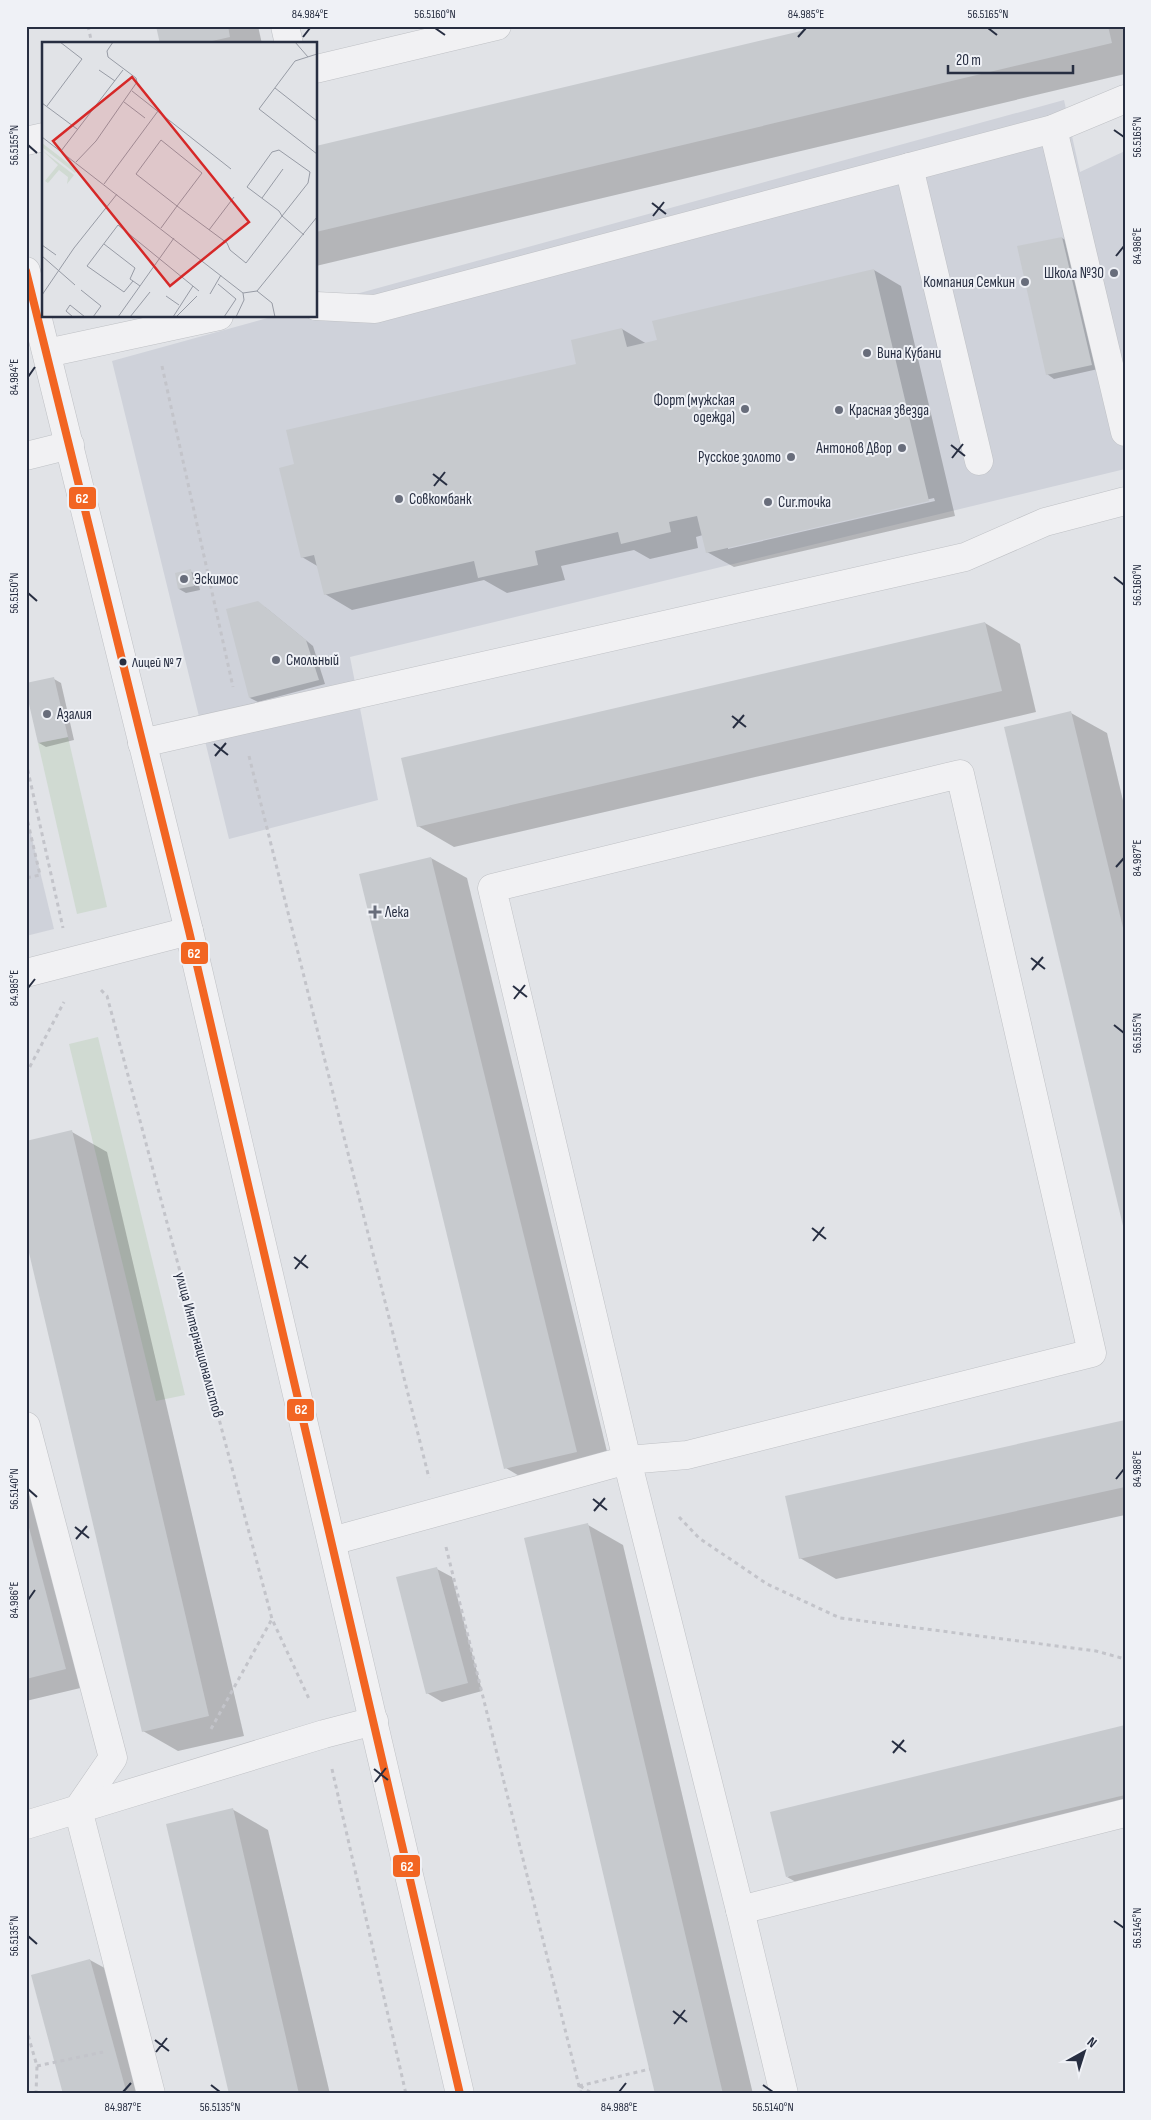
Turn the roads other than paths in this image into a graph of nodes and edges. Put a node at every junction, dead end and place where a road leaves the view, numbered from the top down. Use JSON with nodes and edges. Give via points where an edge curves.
{"nodes":[{"id":1,"x":285,"y":26,"type":"edge"},
{"id":2,"x":497,"y":26,"type":"edge"},
{"id":3,"x":289,"y":42,"type":"edge"},
{"id":4,"x":318,"y":69,"type":"edge"},
{"id":5,"x":1125,"y":99,"type":"edge"},
{"id":6,"x":1054,"y":129,"type":"junction"},
{"id":7,"x":42,"y":137,"type":"edge"},
{"id":8,"x":26,"y":141,"type":"edge"},
{"id":9,"x":909,"y":167,"type":"junction"},
{"id":10,"x":26,"y":272,"type":"edge"},
{"id":11,"x":318,"y":306,"type":"edge"},
{"id":12,"x":210,"y":318,"type":"edge"},
{"id":13,"x":46,"y":353,"type":"junction"},
{"id":14,"x":1125,"y":432,"type":"edge"},
{"id":15,"x":70,"y":445,"type":"junction"},
{"id":16,"x":26,"y":456,"type":"edge"},
{"id":17,"x":979,"y":461,"type":"dead end"},
{"id":18,"x":1125,"y":501,"type":"edge"},
{"id":19,"x":142,"y":743,"type":"junction"},
{"id":20,"x":188,"y":931,"type":"junction"},
{"id":21,"x":26,"y":973,"type":"edge"},
{"id":22,"x":26,"y":1426,"type":"edge"},
{"id":23,"x":627,"y":1460,"type":"junction"},
{"id":24,"x":332,"y":1541,"type":"junction"},
{"id":25,"x":374,"y":1721,"type":"junction"},
{"id":26,"x":78,"y":1809,"type":"junction"},
{"id":27,"x":1125,"y":1813,"type":"edge"},
{"id":28,"x":26,"y":1825,"type":"edge"},
{"id":29,"x":740,"y":1910,"type":"junction"},
{"id":30,"x":151,"y":2094,"type":"edge"},
{"id":31,"x":460,"y":2094,"type":"edge"},
{"id":32,"x":784,"y":2094,"type":"edge"}],
"edges":[{"from":1,"to":3,"type":"street"},
{"from":2,"to":4,"type":"street"},
{"from":5,"to":6,"type":"street"},
{"from":6,"to":9,"type":"street"},
{"from":6,"to":14,"type":"street"},
{"from":7,"to":8,"type":"street"},
{"from":9,"to":11,"type":"street","via":[[375,309]]},
{"from":9,"to":17,"type":"street"},
{"from":10,"to":13,"type":"street"},
{"from":12,"to":13,"type":"street"},
{"from":13,"to":15,"type":"street"},
{"from":15,"to":16,"type":"street"},
{"from":15,"to":19,"type":"street"},
{"from":18,"to":19,"type":"street","via":[[1045,522],[965,557]]},
{"from":19,"to":20,"type":"street"},
{"from":20,"to":21,"type":"street"},
{"from":20,"to":24,"type":"street"},
{"from":22,"to":26,"type":"street","via":[[112,1758]]},
{"from":23,"to":23,"type":"street","via":[[492,888],[960,774],[1092,1353],[687,1455]]},
{"from":23,"to":24,"type":"street"},
{"from":23,"to":29,"type":"street"},
{"from":24,"to":25,"type":"street"},
{"from":25,"to":26,"type":"street"},
{"from":25,"to":31,"type":"street"},
{"from":26,"to":28,"type":"street"},
{"from":26,"to":30,"type":"street"},
{"from":27,"to":29,"type":"street"},
{"from":29,"to":32,"type":"street"}]}
